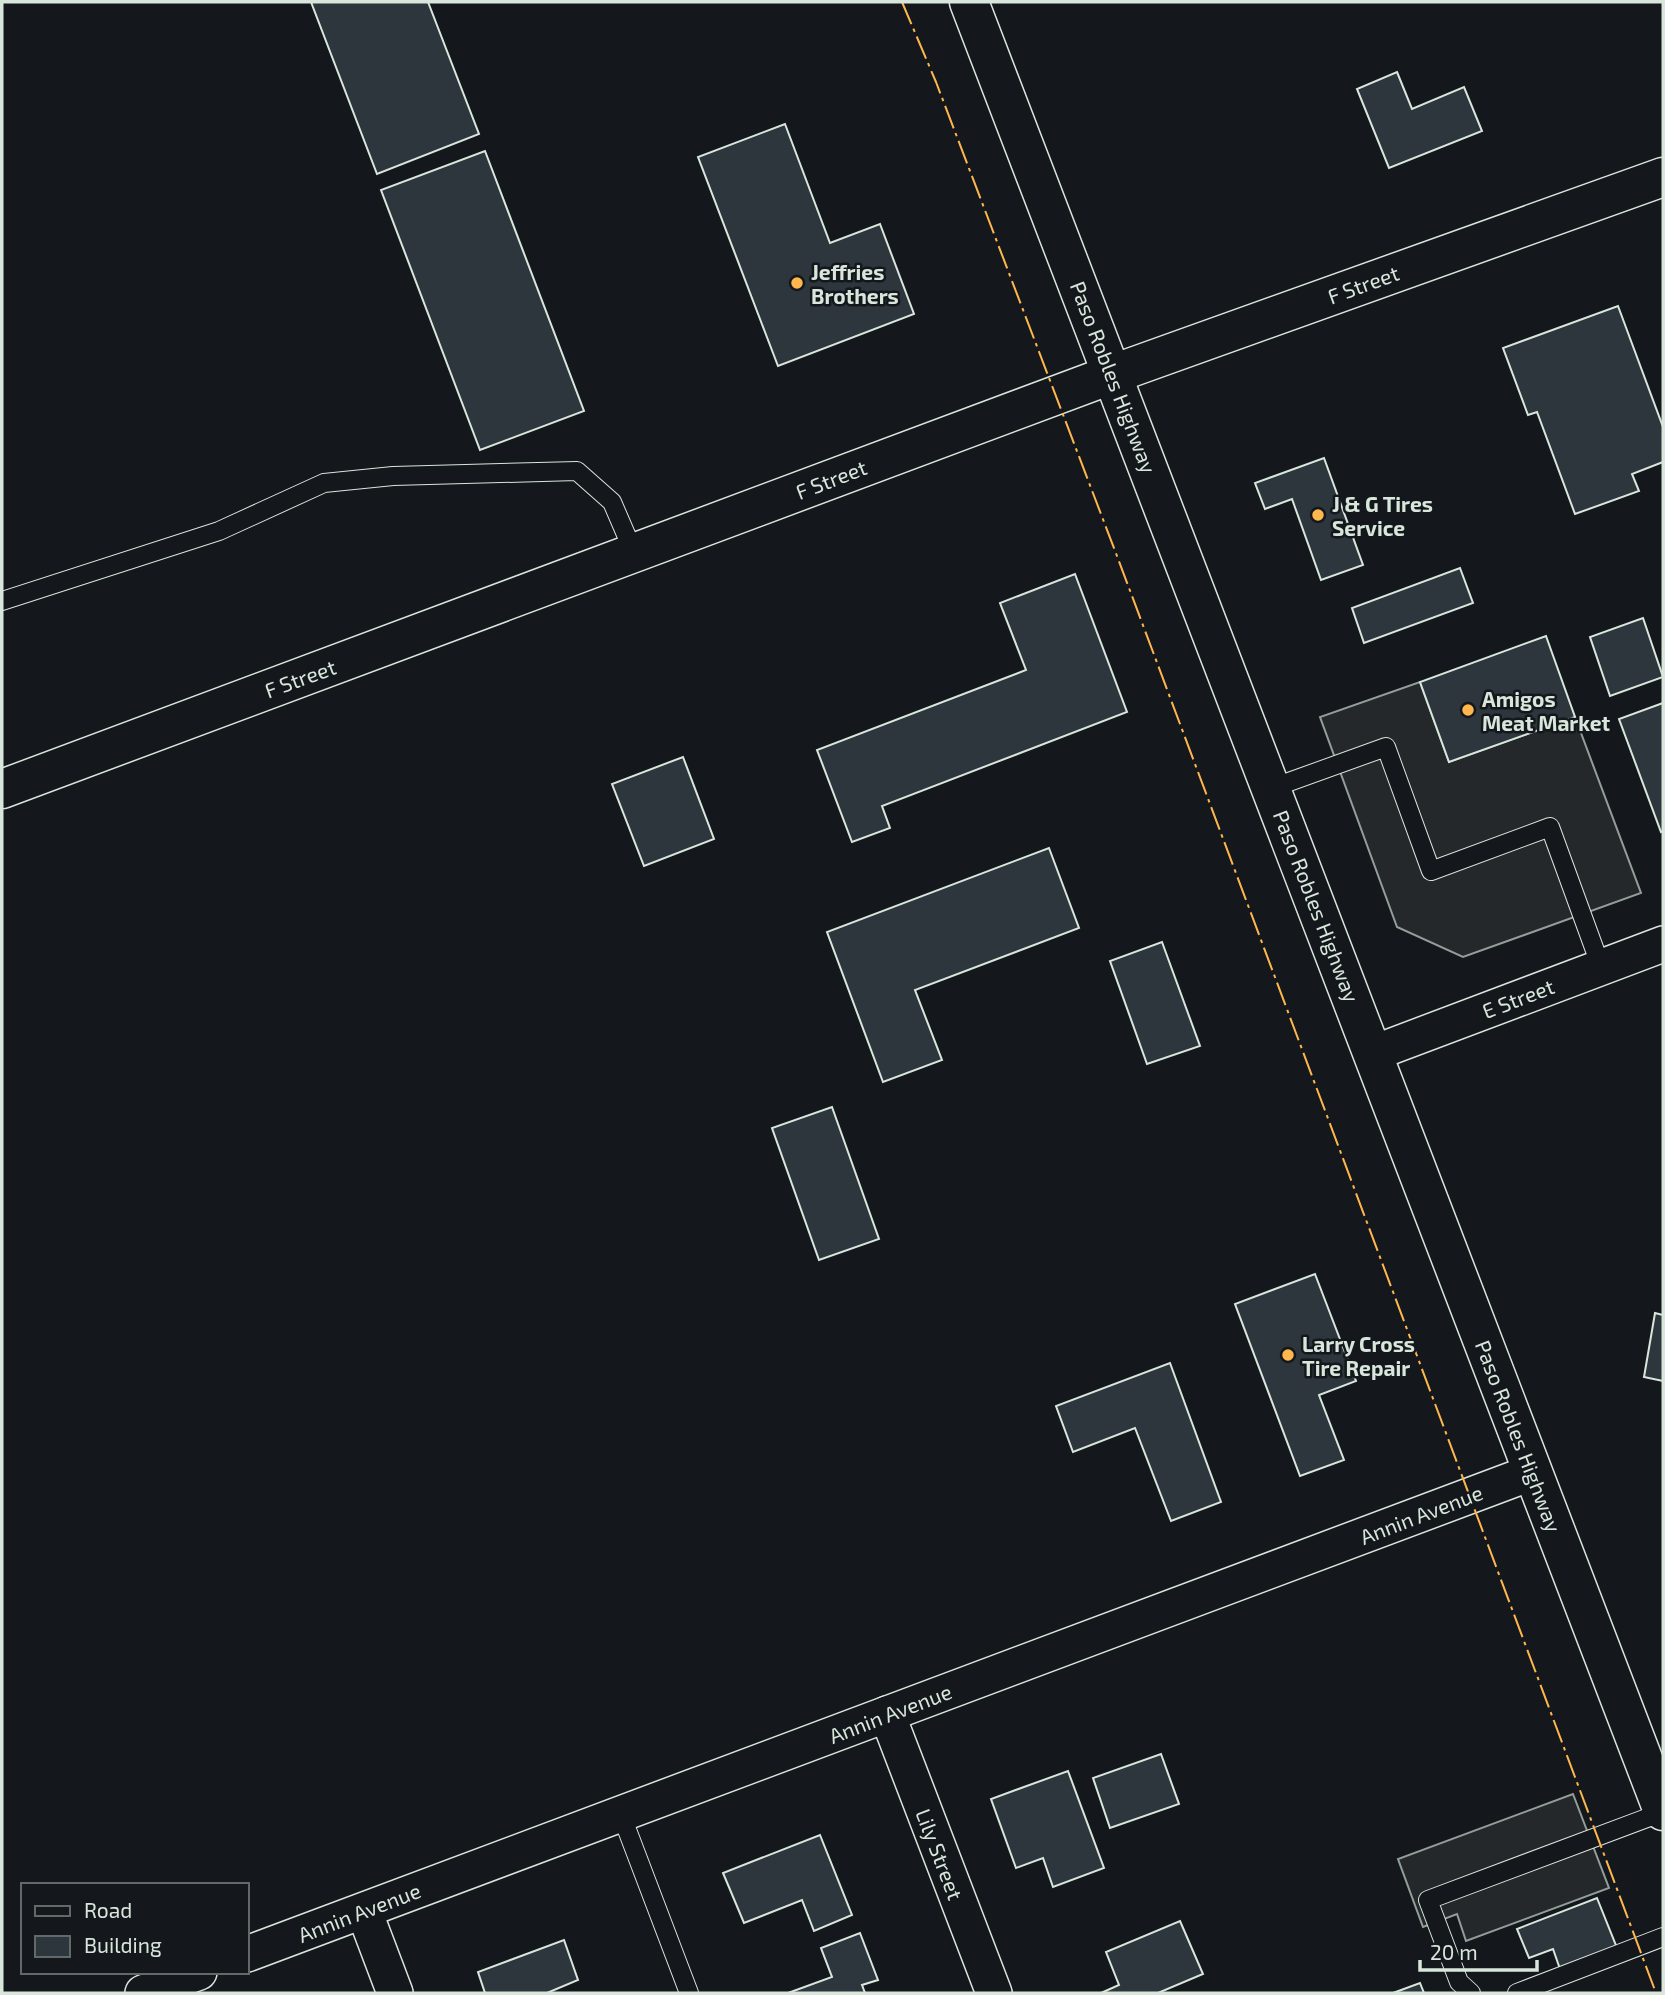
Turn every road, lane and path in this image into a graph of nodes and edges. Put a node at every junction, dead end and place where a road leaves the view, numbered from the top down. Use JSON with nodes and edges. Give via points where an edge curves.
{"nodes":[{"id":1,"x":969,"y":2,"type":"edge"},
{"id":2,"x":1663,"y":177,"type":"edge"},
{"id":3,"x":1113,"y":374,"type":"junction"},
{"id":4,"x":634,"y":553,"type":"junction"},
{"id":5,"x":2,"y":601,"type":"edge"},
{"id":6,"x":1272,"y":788,"type":"junction"},
{"id":7,"x":2,"y":789,"type":"edge"},
{"id":8,"x":1663,"y":944,"type":"edge"},
{"id":9,"x":1601,"y":967,"type":"junction"},
{"id":10,"x":1374,"y":1053,"type":"junction"},
{"id":11,"x":1533,"y":1472,"type":"junction"},
{"id":12,"x":887,"y":1714,"type":"junction"},
{"id":13,"x":1663,"y":1812,"type":"edge"},
{"id":14,"x":621,"y":1814,"type":"junction"},
{"id":15,"x":364,"y":1910,"type":"junction"},
{"id":16,"x":1663,"y":1937,"type":"edge"},
{"id":17,"x":248,"y":1954,"type":"edge"},
{"id":18,"x":194,"y":1974,"type":"edge"},
{"id":19,"x":143,"y":1993,"type":"edge"},
{"id":20,"x":395,"y":1993,"type":"edge"},
{"id":21,"x":689,"y":1993,"type":"edge"},
{"id":22,"x":994,"y":1993,"type":"edge"},
{"id":23,"x":1471,"y":1993,"type":"edge"},
{"id":24,"x":1517,"y":1993,"type":"edge"}],
"edges":[{"from":1,"to":3,"type":"main road","name":"Paso Robles Highway"},
{"from":2,"to":3,"type":"main road","name":"F Street"},
{"from":3,"to":4,"type":"main road","name":"F Street"},
{"from":3,"to":6,"type":"main road","name":"Paso Robles Highway"},
{"from":4,"to":5,"type":"lane","via":[[612,502],[577,471],[393,476],[324,483],[219,531]]},
{"from":4,"to":7,"type":"main road","name":"F Street"},
{"from":6,"to":9,"type":"lane","via":[[1386,747],[1431,871],[1550,827]]},
{"from":6,"to":10,"type":"main road","name":"Paso Robles Highway"},
{"from":8,"to":9,"type":"street","name":"E Street"},
{"from":9,"to":10,"type":"street","name":"E Street"},
{"from":10,"to":11,"type":"main road","name":"Paso Robles Highway"},
{"from":11,"to":12,"type":"street","name":"Annin Avenue"},
{"from":11,"to":13,"type":"main road","name":"Paso Robles Highway"},
{"from":12,"to":14,"type":"street","name":"Annin Avenue"},
{"from":12,"to":22,"type":"street","name":"Lily Street"},
{"from":13,"to":23,"type":"lane","via":[[1428,1900],[1459,1982]]},
{"from":14,"to":15,"type":"street","name":"Annin Avenue"},
{"from":14,"to":21,"type":"lane"},
{"from":15,"to":17,"type":"street","name":"Annin Avenue"},
{"from":15,"to":20,"type":"street"},
{"from":16,"to":24,"type":"lane"},
{"from":18,"to":19,"type":"street"}]}
